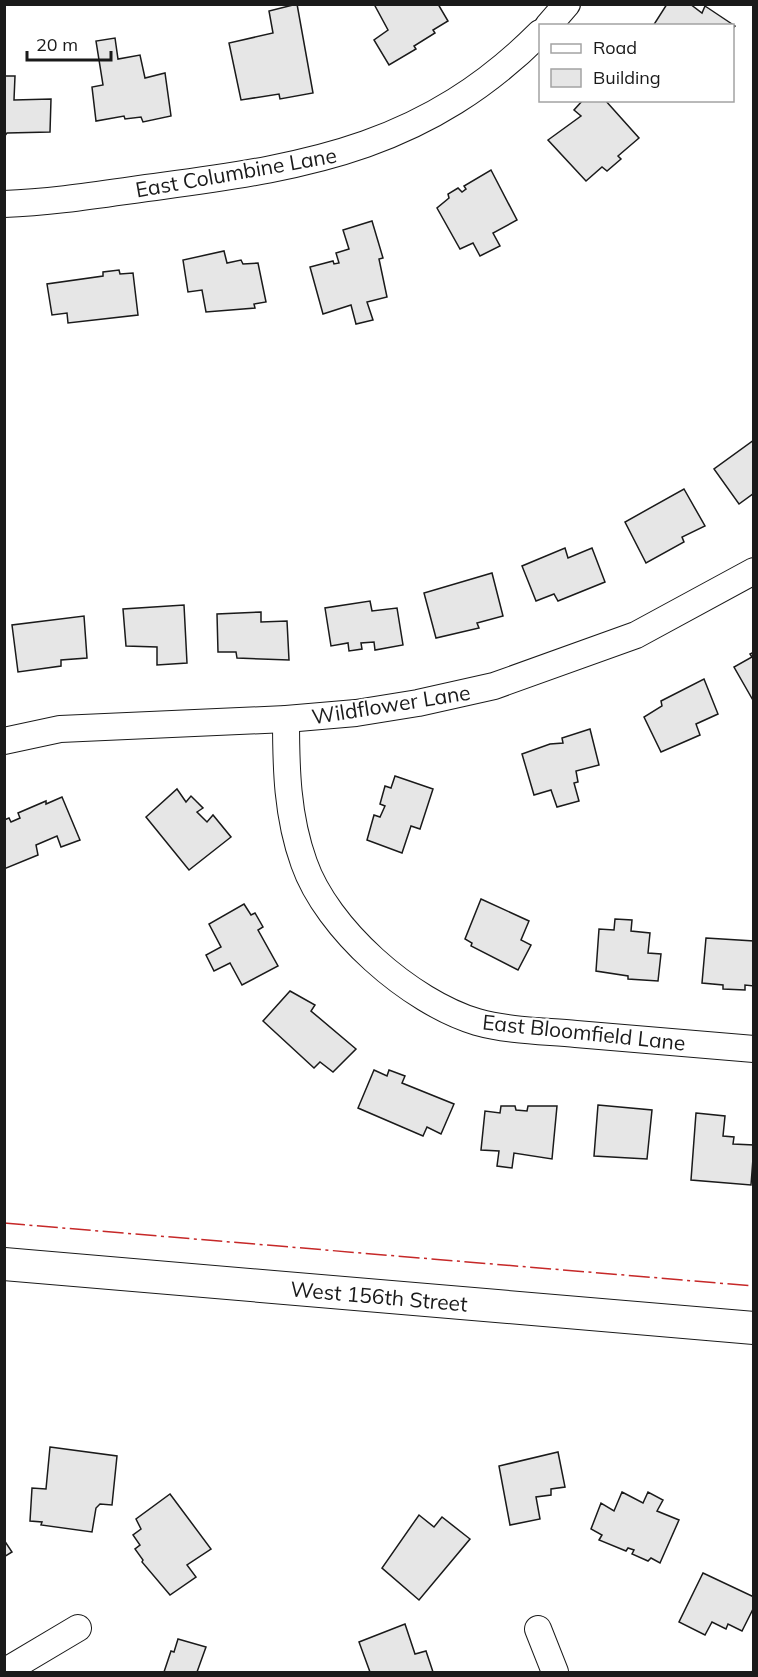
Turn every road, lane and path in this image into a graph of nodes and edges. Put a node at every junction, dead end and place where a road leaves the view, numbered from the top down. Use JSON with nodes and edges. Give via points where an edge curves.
{"nodes":[{"id":1,"x":567,"y":4,"type":"edge"},
{"id":2,"x":550,"y":24,"type":"edge"},
{"id":3,"x":539,"y":34,"type":"edge"},
{"id":4,"x":4,"y":204,"type":"edge"},
{"id":5,"x":753,"y":571,"type":"edge"},
{"id":6,"x":286,"y":719,"type":"junction"},
{"id":7,"x":4,"y":741,"type":"edge"},
{"id":8,"x":753,"y":1049,"type":"edge"},
{"id":9,"x":4,"y":1264,"type":"edge"},
{"id":10,"x":753,"y":1328,"type":"edge"},
{"id":11,"x":78,"y":1628,"type":"dead end"},
{"id":12,"x":538,"y":1629,"type":"dead end"},
{"id":13,"x":4,"y":1672,"type":"edge"},
{"id":14,"x":555,"y":1672,"type":"edge"}],
"edges":[{"from":1,"to":2,"type":"street"},
{"from":3,"to":4,"type":"street","name":"East Columbine Lane","via":[[471,93],[388,137],[347,152],[306,163],[187,183],[55,202]]},
{"from":5,"to":6,"type":"street","name":"Wildflower Lane","via":[[636,635],[494,686],[356,713]]},
{"from":6,"to":7,"type":"street","name":"Wildflower Lane","via":[[60,729]]},
{"from":6,"to":8,"type":"street","name":"East Bloomfield Lane","via":[[288,790],[305,866],[334,918],[369,956],[405,986],[477,1022],[516,1029]]},
{"from":9,"to":10,"type":"street","name":"West 156th Street"},
{"from":11,"to":13,"type":"street"},
{"from":12,"to":14,"type":"street"}]}
